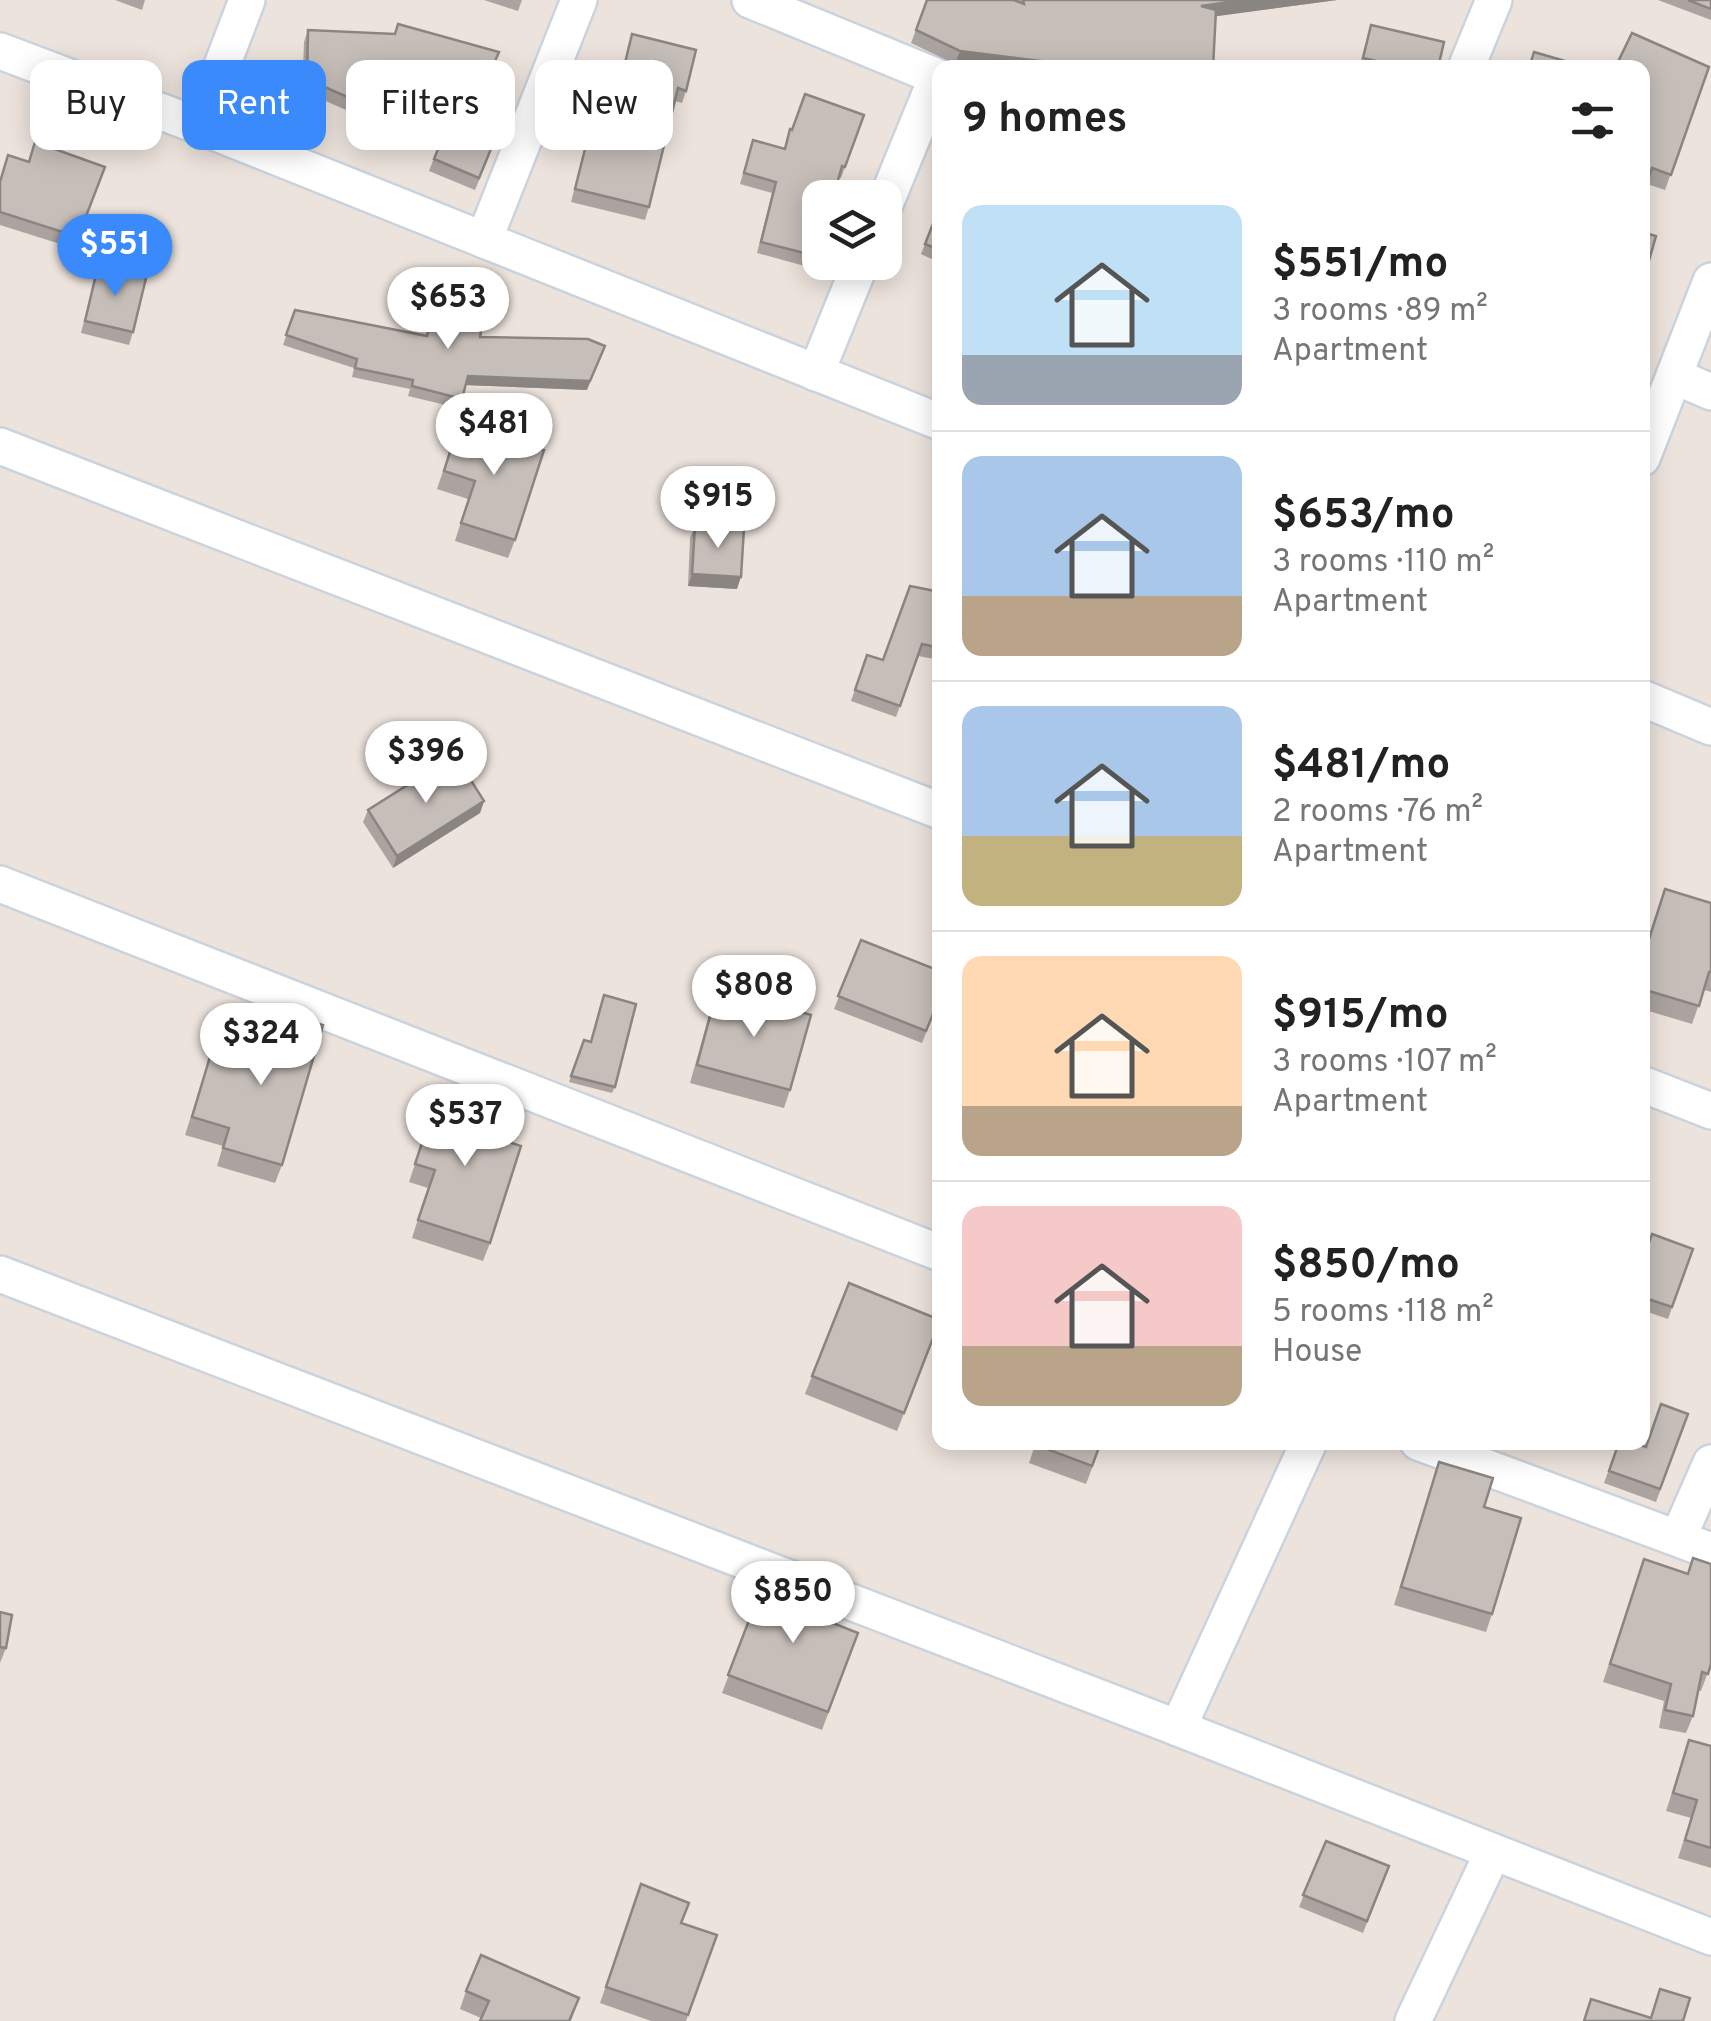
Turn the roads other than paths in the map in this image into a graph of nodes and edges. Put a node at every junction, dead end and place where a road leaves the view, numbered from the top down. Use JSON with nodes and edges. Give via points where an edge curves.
{"nodes":[{"id":1,"x":247,"y":0,"type":"edge"},
{"id":2,"x":579,"y":0,"type":"edge"},
{"id":3,"x":750,"y":0,"type":"edge"},
{"id":4,"x":1494,"y":0,"type":"edge"},
{"id":5,"x":0,"y":51,"type":"edge"},
{"id":6,"x":224,"y":60,"type":"edge"},
{"id":7,"x":1469,"y":60,"type":"edge"},
{"id":8,"x":932,"y":74,"type":"edge"},
{"id":9,"x":932,"y":93,"type":"edge"},
{"id":10,"x":182,"y":120,"type":"edge"},
{"id":11,"x":259,"y":150,"type":"edge"},
{"id":12,"x":895,"y":180,"type":"edge"},
{"id":13,"x":484,"y":240,"type":"junction"},
{"id":14,"x":854,"y":280,"type":"edge"},
{"id":15,"x":1711,"y":281,"type":"edge"},
{"id":16,"x":816,"y":372,"type":"junction"},
{"id":17,"x":1674,"y":376,"type":"junction"},
{"id":18,"x":1711,"y":392,"type":"edge"},
{"id":19,"x":932,"y":419,"type":"edge"},
{"id":20,"x":1650,"y":438,"type":"edge"},
{"id":21,"x":0,"y":446,"type":"edge"},
{"id":22,"x":1650,"y":701,"type":"edge"},
{"id":23,"x":1711,"y":727,"type":"edge"},
{"id":24,"x":932,"y":808,"type":"edge"},
{"id":25,"x":0,"y":884,"type":"edge"},
{"id":26,"x":1650,"y":1087,"type":"edge"},
{"id":27,"x":1711,"y":1111,"type":"edge"},
{"id":28,"x":932,"y":1250,"type":"edge"},
{"id":29,"x":0,"y":1274,"type":"edge"},
{"id":30,"x":1305,"y":1450,"type":"edge"},
{"id":31,"x":1440,"y":1450,"type":"edge"},
{"id":32,"x":1711,"y":1463,"type":"edge"},
{"id":33,"x":1678,"y":1538,"type":"junction"},
{"id":34,"x":1711,"y":1551,"type":"edge"},
{"id":35,"x":1178,"y":1728,"type":"junction"},
{"id":36,"x":1493,"y":1852,"type":"junction"},
{"id":37,"x":1711,"y":1937,"type":"edge"},
{"id":38,"x":1413,"y":2021,"type":"edge"}],
"edges":[{"from":1,"to":6,"type":"street"},
{"from":2,"to":13,"type":"street"},
{"from":3,"to":8,"type":"street"},
{"from":4,"to":7,"type":"street"},
{"from":5,"to":10,"type":"street"},
{"from":9,"to":12,"type":"street"},
{"from":11,"to":13,"type":"street"},
{"from":13,"to":16,"type":"street"},
{"from":14,"to":16,"type":"street"},
{"from":15,"to":17,"type":"street"},
{"from":16,"to":19,"type":"street"},
{"from":17,"to":18,"type":"street"},
{"from":17,"to":20,"type":"street"},
{"from":21,"to":24,"type":"street"},
{"from":22,"to":23,"type":"street"},
{"from":25,"to":28,"type":"street"},
{"from":26,"to":27,"type":"street"},
{"from":29,"to":35,"type":"street"},
{"from":30,"to":35,"type":"street"},
{"from":31,"to":33,"type":"street"},
{"from":32,"to":33,"type":"street"},
{"from":33,"to":34,"type":"street"},
{"from":35,"to":36,"type":"street"},
{"from":36,"to":37,"type":"street"},
{"from":36,"to":38,"type":"street"}]}
